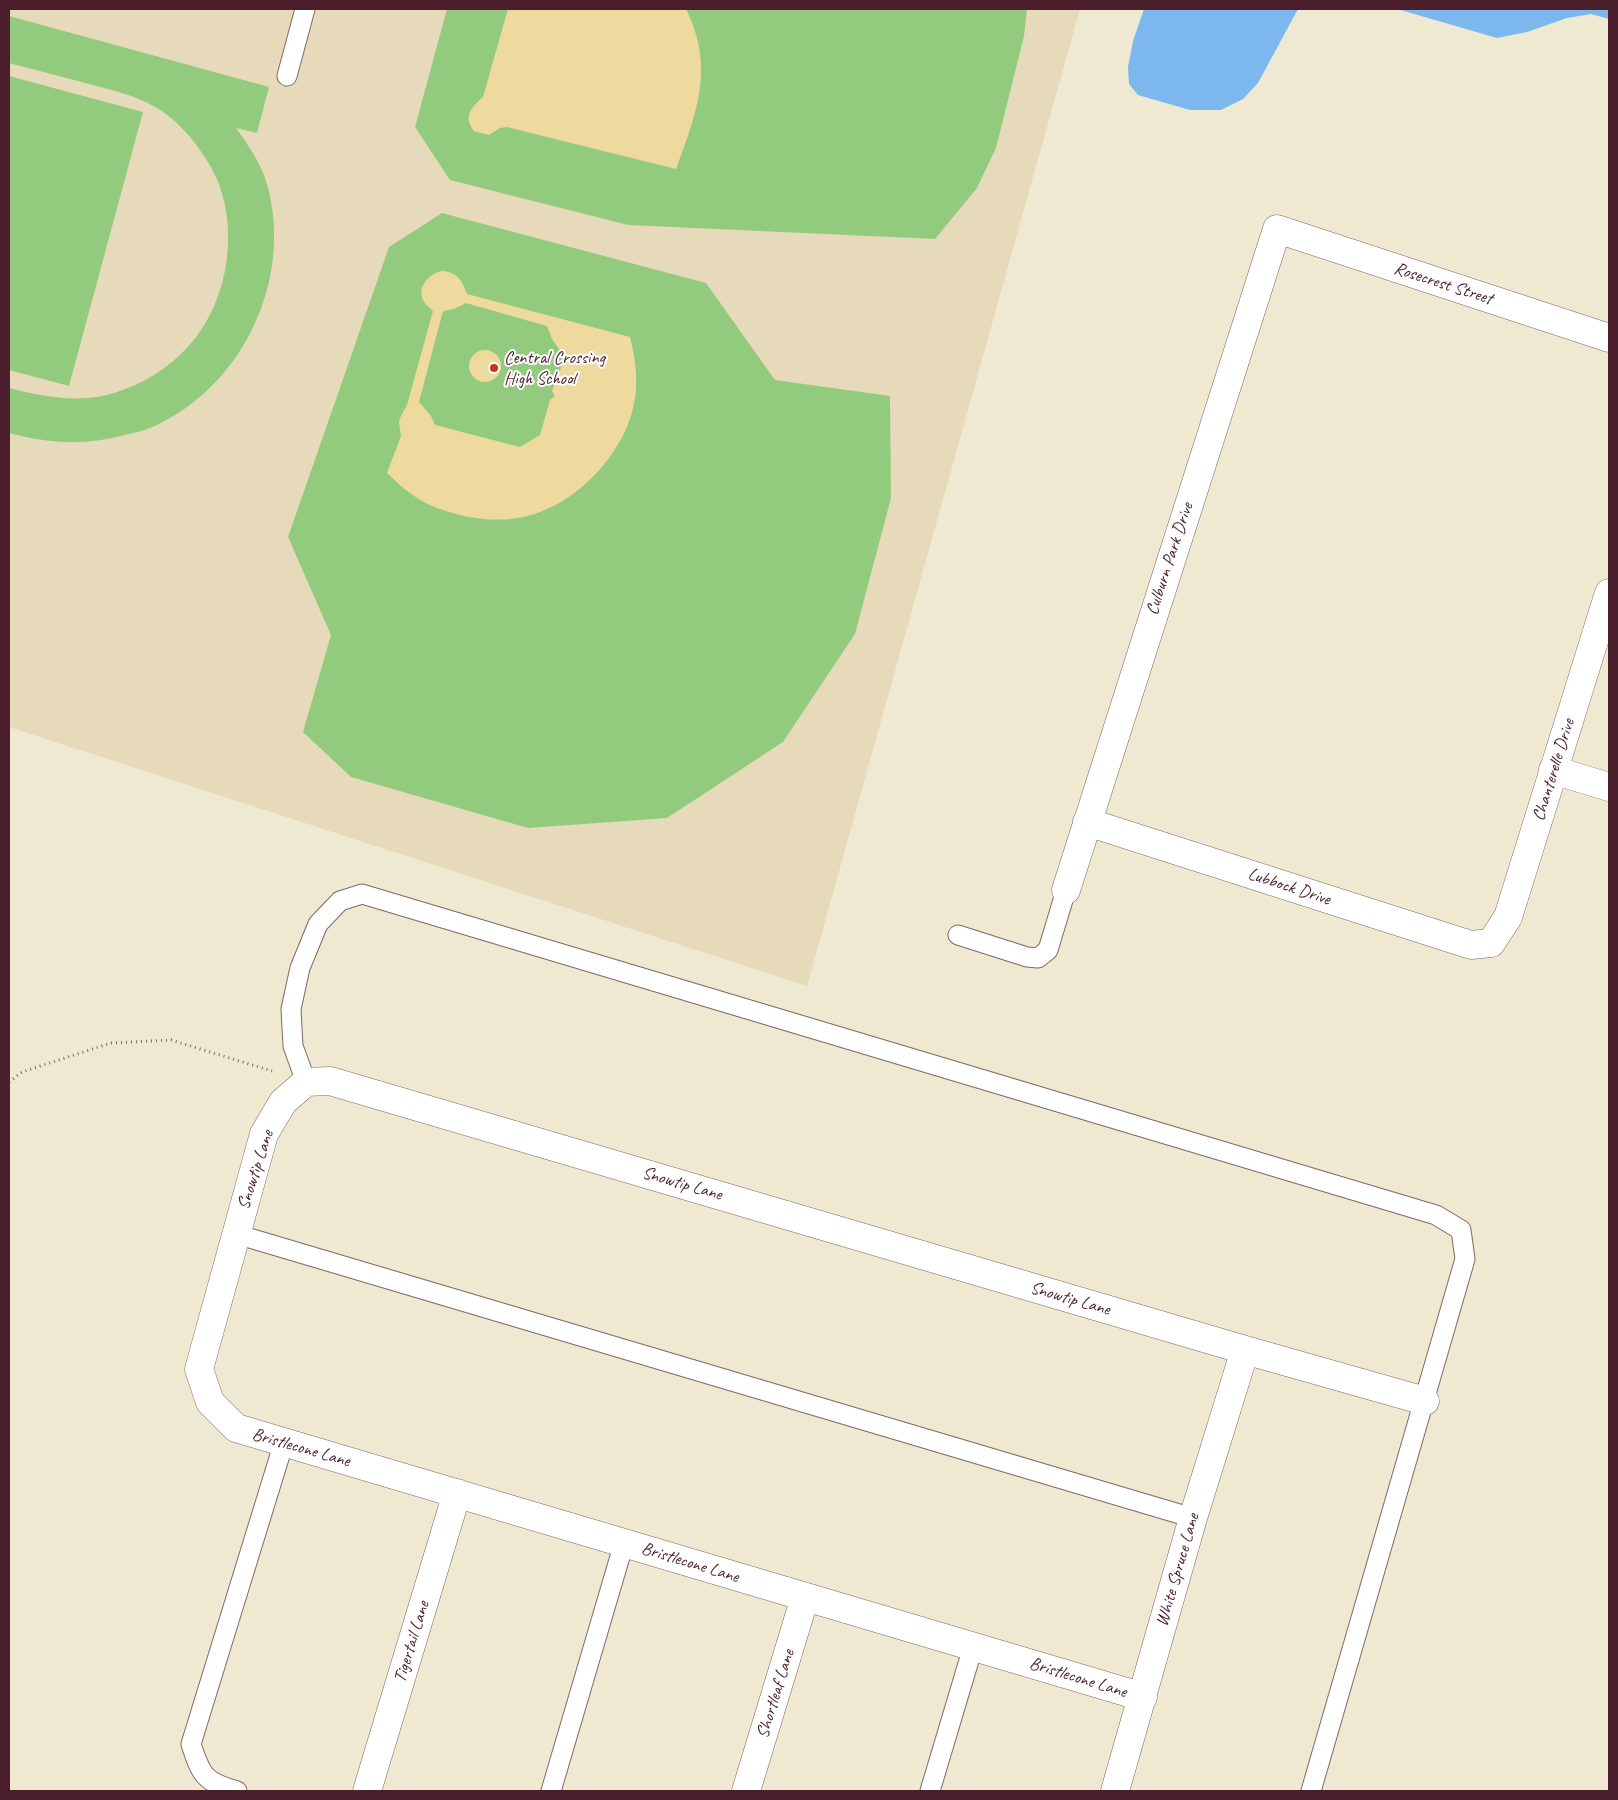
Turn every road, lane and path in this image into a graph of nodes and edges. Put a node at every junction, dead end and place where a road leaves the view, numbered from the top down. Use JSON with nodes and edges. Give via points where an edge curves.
{"nodes":[{"id":1,"x":305,"y":9,"type":"edge"},
{"id":2,"x":287,"y":76,"type":"dead end"},
{"id":3,"x":1277,"y":229,"type":"joint"},
{"id":4,"x":1609,"y":338,"type":"edge"},
{"id":5,"x":1609,"y":593,"type":"edge"},
{"id":6,"x":1553,"y":770,"type":"junction"},
{"id":7,"x":1609,"y":788,"type":"edge"},
{"id":8,"x":1087,"y":822,"type":"junction"},
{"id":9,"x":1066,"y":890,"type":"joint"},
{"id":10,"x":958,"y":935,"type":"dead end"},
{"id":11,"x":1491,"y":943,"type":"joint"},
{"id":12,"x":9,"y":1082,"type":"edge"},
{"id":13,"x":306,"y":1082,"type":"junction"},
{"id":14,"x":236,"y":1234,"type":"junction"},
{"id":15,"x":1244,"y":1350,"type":"junction"},
{"id":16,"x":1424,"y":1401,"type":"junction"},
{"id":17,"x":236,"y":1428,"type":"joint"},
{"id":18,"x":284,"y":1442,"type":"junction"},
{"id":19,"x":457,"y":1494,"type":"junction"},
{"id":20,"x":1193,"y":1518,"type":"junction"},
{"id":21,"x":624,"y":1543,"type":"junction"},
{"id":22,"x":805,"y":1597,"type":"junction"},
{"id":23,"x":972,"y":1647,"type":"junction"},
{"id":24,"x":1143,"y":1698,"type":"junction"},
{"id":25,"x":237,"y":1791,"type":"edge"},
{"id":26,"x":367,"y":1791,"type":"edge"},
{"id":27,"x":551,"y":1791,"type":"edge"},
{"id":28,"x":746,"y":1791,"type":"edge"},
{"id":29,"x":930,"y":1791,"type":"edge"},
{"id":30,"x":1115,"y":1791,"type":"edge"},
{"id":31,"x":1311,"y":1791,"type":"edge"}],
"edges":[{"from":1,"to":2,"type":"lane"},
{"from":3,"to":4,"type":"street","name":"Rosecrest Street"},
{"from":3,"to":8,"type":"street","name":"Culburn Park Drive"},
{"from":5,"to":6,"type":"street","name":"Chanterelle Drive"},
{"from":6,"to":7,"type":"street"},
{"from":6,"to":11,"type":"street","name":"Chanterelle Drive","via":[[1508,917]]},
{"from":8,"to":9,"type":"street","name":"Culburn Park Drive"},
{"from":8,"to":11,"type":"street","name":"Lubbock Drive","via":[[1471,945]]},
{"from":9,"to":10,"type":"lane","via":[[1048,950],[1038,958]]},
{"from":12,"to":13,"type":"path","via":[[22,1072],[111,1043],[171,1040]]},
{"from":13,"to":14,"type":"street","name":"Snowtip Lane","via":[[283,1102],[264,1134]]},
{"from":13,"to":15,"type":"street","name":"Snowtip Lane","via":[[330,1081]]},
{"from":13,"to":16,"type":"lane","via":[[293,1046],[291,1009],[300,968],[318,924],[340,901],[362,894],[1436,1215],[1460,1230],[1465,1258]]},
{"from":14,"to":17,"type":"street","name":"Snowtip Lane","via":[[199,1369],[210,1402]]},
{"from":14,"to":20,"type":"lane"},
{"from":15,"to":16,"type":"street","name":"Snowtip Lane"},
{"from":15,"to":20,"type":"street","name":"White Spruce Lane"},
{"from":16,"to":31,"type":"lane"},
{"from":17,"to":18,"type":"street","name":"Bristlecone Lane"},
{"from":18,"to":19,"type":"street","name":"Bristlecone Lane"},
{"from":18,"to":25,"type":"lane","via":[[191,1744],[199,1768],[216,1785]]},
{"from":19,"to":21,"type":"street","name":"Bristlecone Lane"},
{"from":19,"to":26,"type":"street","name":"Tigertail Lane"},
{"from":20,"to":24,"type":"street","name":"White Spruce Lane"},
{"from":21,"to":22,"type":"street","name":"Bristlecone Lane"},
{"from":21,"to":27,"type":"lane"},
{"from":22,"to":23,"type":"street","name":"Bristlecone Lane"},
{"from":22,"to":28,"type":"street","name":"Shortleaf Lane"},
{"from":23,"to":24,"type":"street","name":"Bristlecone Lane"},
{"from":23,"to":29,"type":"lane"},
{"from":24,"to":30,"type":"street","name":"White Spruce Lane"}]}
